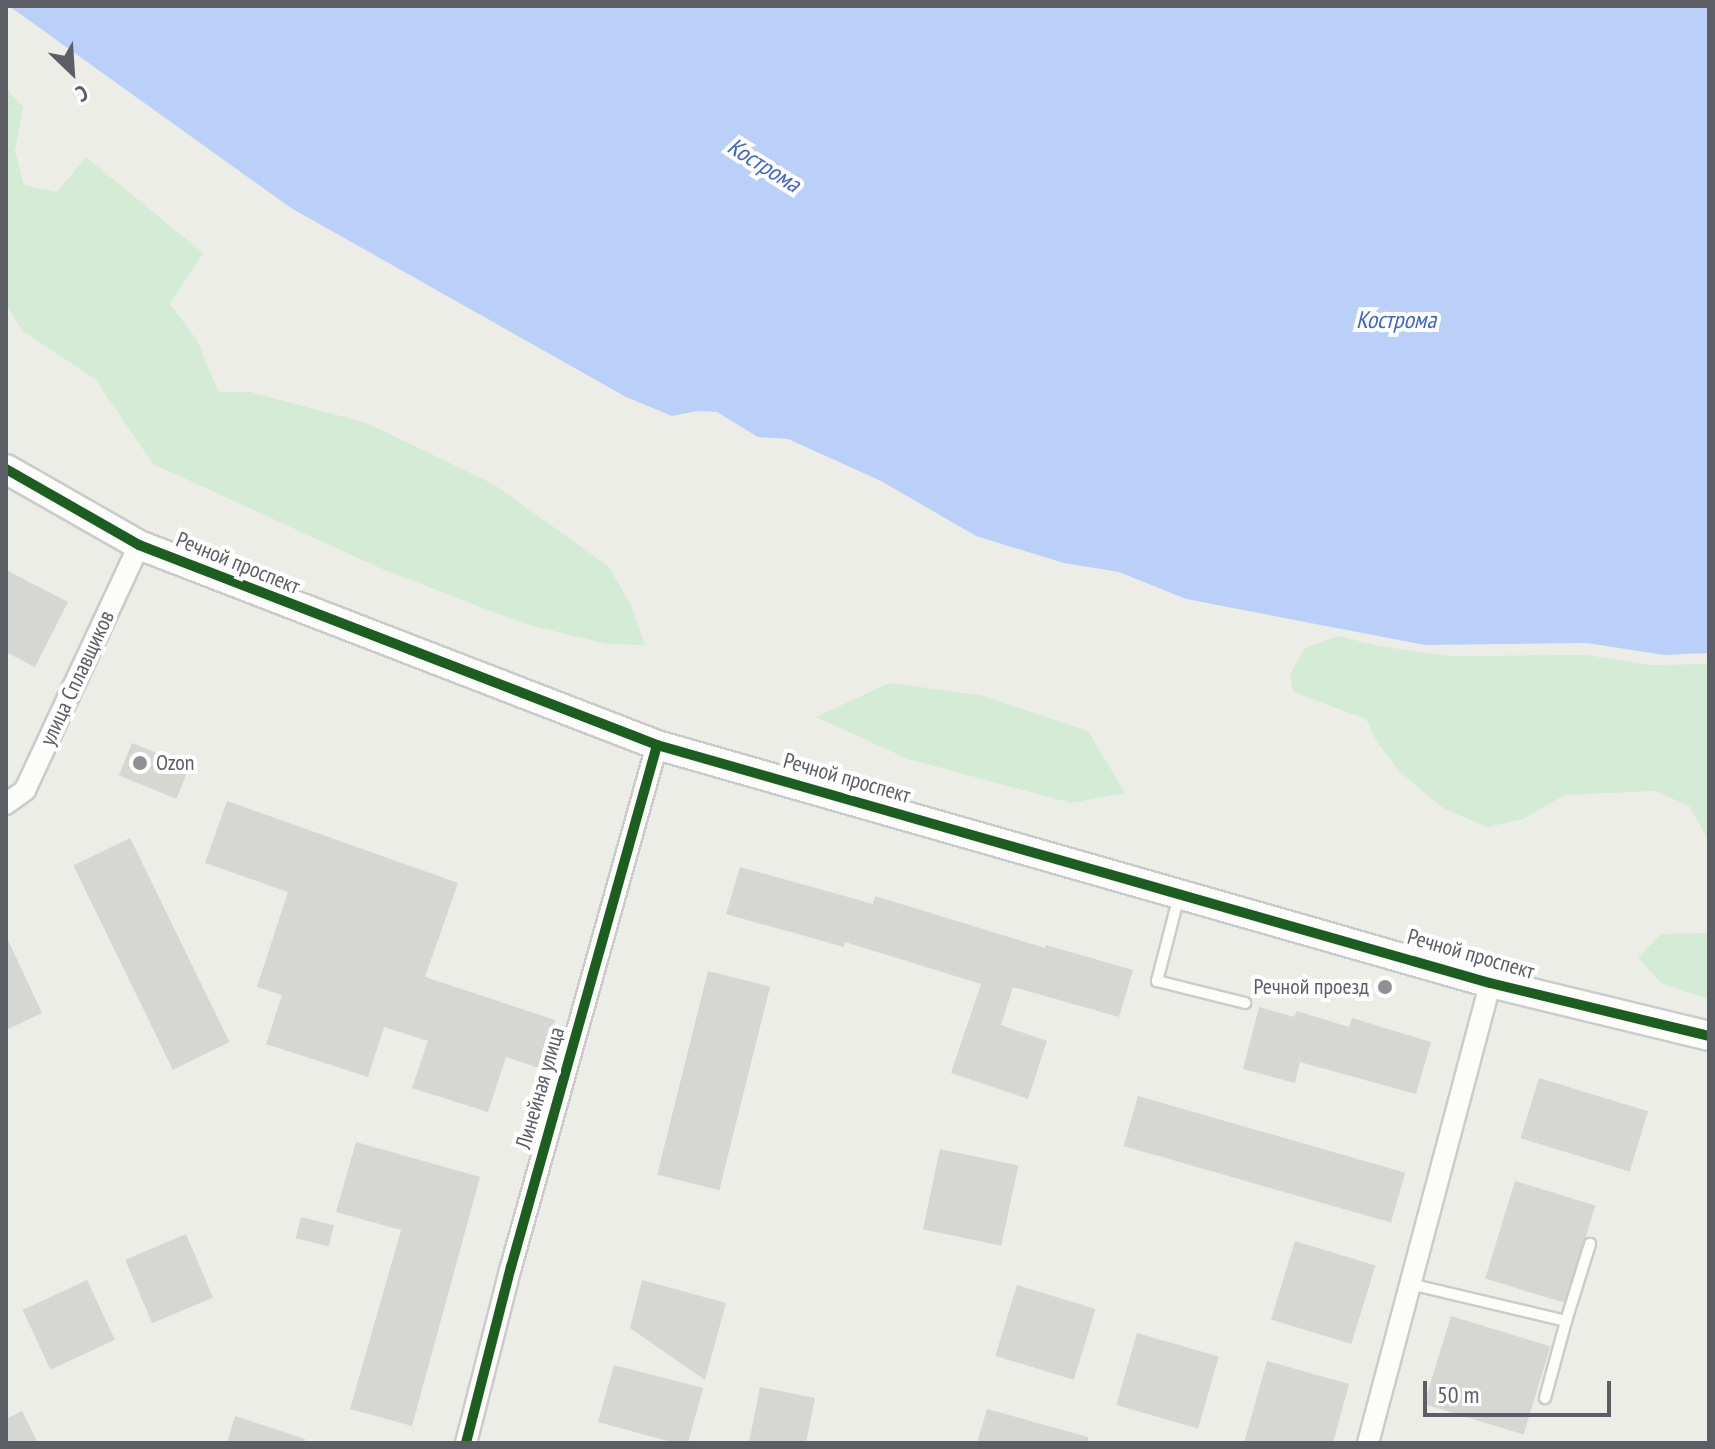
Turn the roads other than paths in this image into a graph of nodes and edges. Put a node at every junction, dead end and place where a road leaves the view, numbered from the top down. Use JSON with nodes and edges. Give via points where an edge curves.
{"nodes":[{"id":1,"x":6,"y":469,"type":"edge"},
{"id":2,"x":139,"y":545,"type":"junction"},
{"id":3,"x":657,"y":745,"type":"junction"},
{"id":4,"x":6,"y":804,"type":"edge"},
{"id":5,"x":1179,"y":894,"type":"junction"},
{"id":6,"x":1490,"y":983,"type":"junction"},
{"id":7,"x":1245,"y":1003,"type":"dead end"},
{"id":8,"x":1709,"y":1036,"type":"edge"},
{"id":9,"x":1590,"y":1244,"type":"dead end"},
{"id":10,"x":1410,"y":1284,"type":"junction"},
{"id":11,"x":1566,"y":1321,"type":"junction"},
{"id":12,"x":1545,"y":1398,"type":"dead end"},
{"id":13,"x":466,"y":1443,"type":"edge"},
{"id":14,"x":1368,"y":1443,"type":"edge"}],
"edges":[{"from":1,"to":2,"type":"street","name":"Речной проспект"},
{"from":2,"to":3,"type":"street","name":"Речной проспект"},
{"from":2,"to":4,"type":"street","name":"улица Сплавщиков","via":[[25,790]]},
{"from":3,"to":5,"type":"street","name":"Речной проспект"},
{"from":3,"to":13,"type":"street","name":"Линейная улица"},
{"from":5,"to":6,"type":"street","name":"Речной проспект"},
{"from":5,"to":7,"type":"lane","via":[[1157,981]]},
{"from":6,"to":8,"type":"street","name":"Речной проспект"},
{"from":6,"to":10,"type":"street"},
{"from":9,"to":11,"type":"lane"},
{"from":10,"to":11,"type":"lane"},
{"from":10,"to":14,"type":"street"},
{"from":11,"to":12,"type":"lane"}]}
